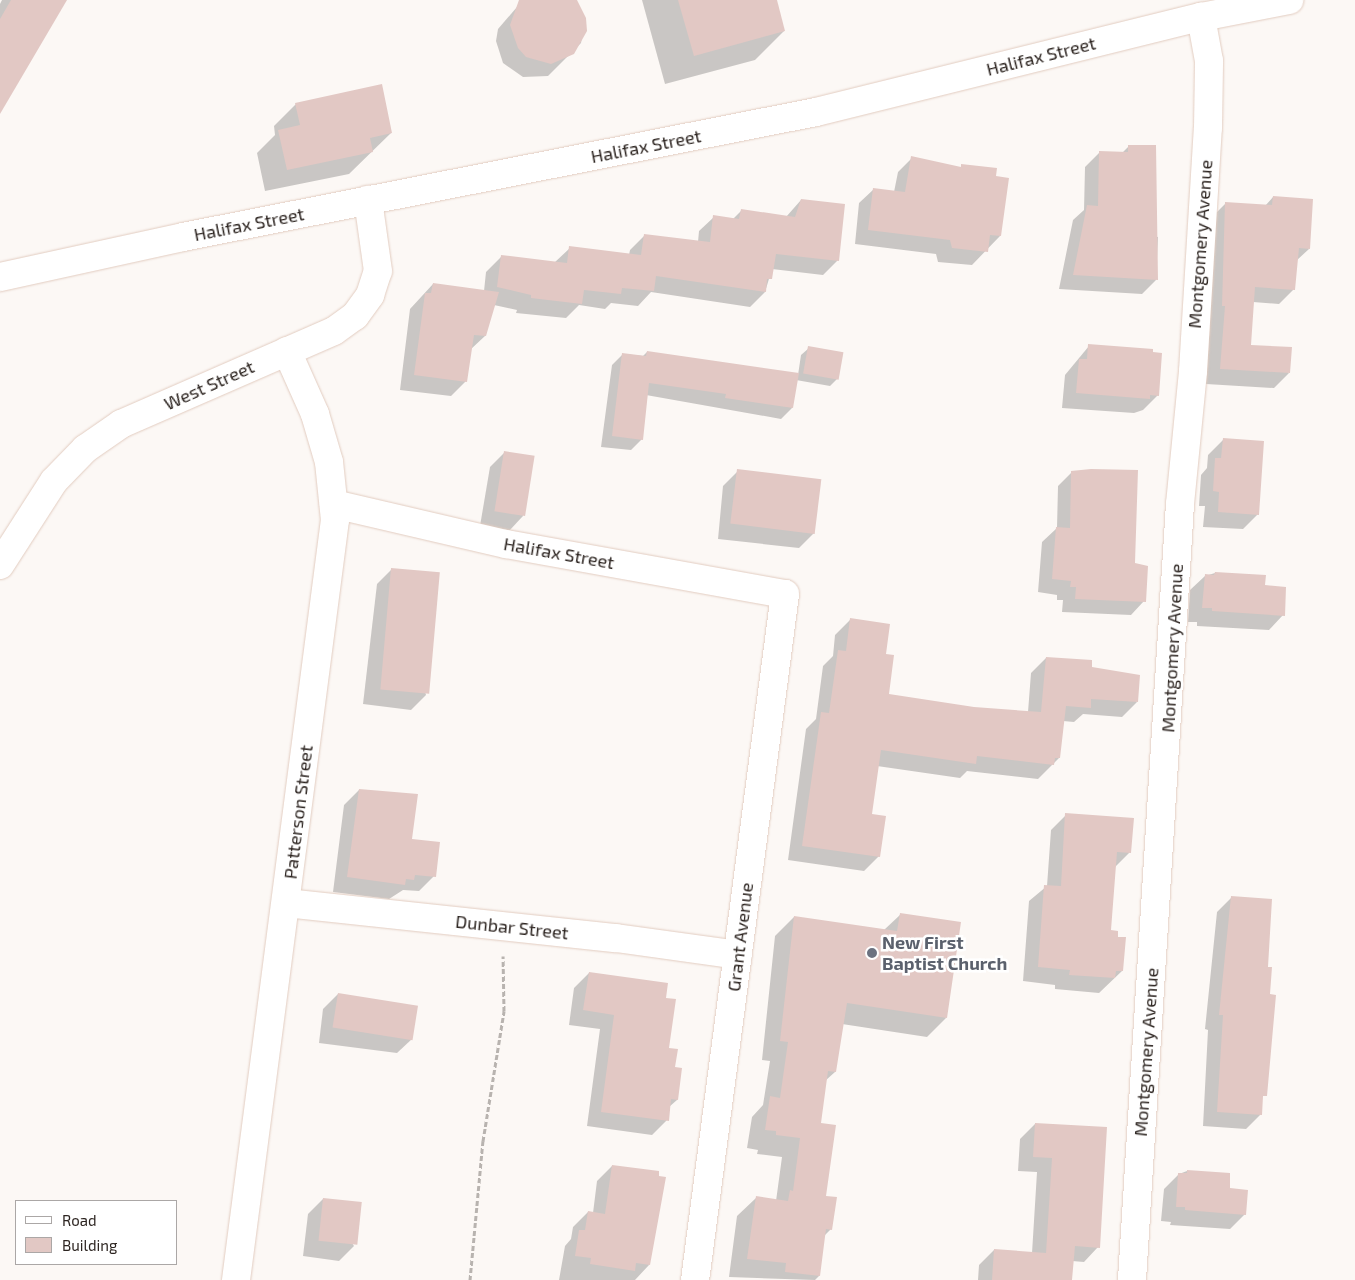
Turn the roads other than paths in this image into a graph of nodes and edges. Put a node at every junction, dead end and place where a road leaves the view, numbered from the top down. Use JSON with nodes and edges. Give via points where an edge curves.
{"nodes":[{"id":1,"x":1289,"y":0,"type":"edge"},
{"id":2,"x":1202,"y":17,"type":"junction"},
{"id":3,"x":368,"y":200,"type":"junction"},
{"id":4,"x":0,"y":277,"type":"edge"},
{"id":5,"x":287,"y":351,"type":"junction"},
{"id":6,"x":334,"y":504,"type":"junction"},
{"id":7,"x":0,"y":565,"type":"edge"},
{"id":8,"x":785,"y":594,"type":"joint"},
{"id":9,"x":286,"y":903,"type":"junction"},
{"id":10,"x":738,"y":955,"type":"junction"},
{"id":11,"x":236,"y":1280,"type":"edge"},
{"id":12,"x":695,"y":1280,"type":"edge"},
{"id":13,"x":1132,"y":1280,"type":"edge"}],
"edges":[{"from":1,"to":2,"type":"street","name":"Halifax Street"},
{"from":2,"to":3,"type":"street","name":"Halifax Street","via":[[816,112]]},
{"from":2,"to":13,"type":"street","name":"Montgomery Avenue","via":[[1209,62],[1208,128],[1180,504]]},
{"from":3,"to":4,"type":"street","name":"Halifax Street"},
{"from":3,"to":5,"type":"street","name":"West Street","via":[[378,271],[370,295],[355,316],[334,331]]},
{"from":5,"to":6,"type":"street","name":"Patterson Street","via":[[315,414],[329,462]]},
{"from":5,"to":7,"type":"street","name":"West Street","via":[[121,424],[85,449],[54,481]]},
{"from":6,"to":8,"type":"street","name":"Halifax Street","via":[[506,544]]},
{"from":6,"to":9,"type":"street","name":"Patterson Street","via":[[335,520]]},
{"from":8,"to":10,"type":"street","name":"Grant Avenue"},
{"from":9,"to":10,"type":"street","name":"Dunbar Street"},
{"from":9,"to":11,"type":"street","name":"Patterson Street"},
{"from":10,"to":12,"type":"street","name":"Grant Avenue"}]}
